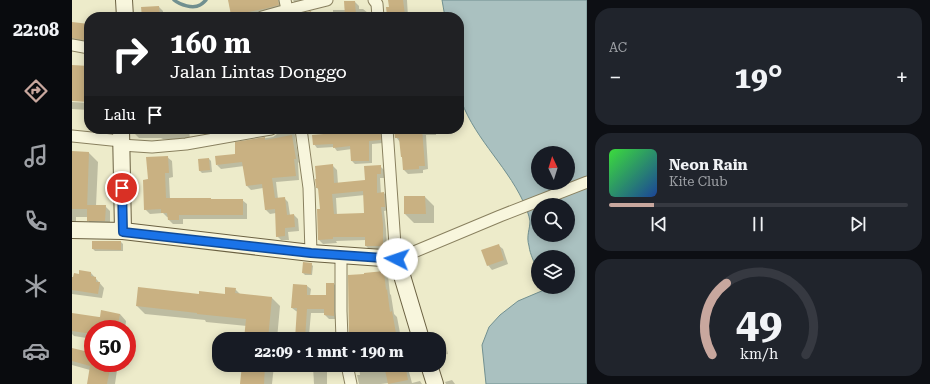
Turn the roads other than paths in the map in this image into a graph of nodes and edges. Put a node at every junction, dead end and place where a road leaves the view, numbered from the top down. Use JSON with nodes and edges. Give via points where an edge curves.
{"nodes":[{"id":1,"x":327,"y":0,"type":"edge"},
{"id":2,"x":374,"y":0,"type":"edge"},
{"id":3,"x":287,"y":9,"type":"edge"},
{"id":4,"x":378,"y":12,"type":"edge"},
{"id":5,"x":72,"y":45,"type":"edge"},
{"id":6,"x":84,"y":47,"type":"edge"},
{"id":7,"x":243,"y":134,"type":"edge"},
{"id":8,"x":303,"y":134,"type":"edge"},
{"id":9,"x":387,"y":134,"type":"edge"},
{"id":10,"x":72,"y":136,"type":"edge"},
{"id":11,"x":121,"y":138,"type":"edge"},
{"id":12,"x":587,"y":182,"type":"edge"},
{"id":13,"x":123,"y":232,"type":"junction"},
{"id":14,"x":73,"y":233,"type":"edge"},
{"id":15,"x":311,"y":253,"type":"junction"},
{"id":16,"x":341,"y":255,"type":"junction"},
{"id":17,"x":397,"y":259,"type":"junction"},
{"id":18,"x":342,"y":332,"type":"edge"},
{"id":19,"x":419,"y":332,"type":"edge"},
{"id":20,"x":348,"y":372,"type":"edge"},
{"id":21,"x":431,"y":372,"type":"edge"},
{"id":22,"x":351,"y":384,"type":"edge"},
{"id":23,"x":435,"y":384,"type":"edge"}],
"edges":[{"from":1,"to":3,"type":"street"},
{"from":2,"to":4,"type":"street"},
{"from":5,"to":6,"type":"street"},
{"from":7,"to":11,"type":"street","via":[[152,147]]},
{"from":8,"to":15,"type":"street","via":[[309,188]]},
{"from":9,"to":17,"type":"street"},
{"from":10,"to":11,"type":"street"},
{"from":11,"to":13,"type":"main road"},
{"from":12,"to":17,"type":"street"},
{"from":13,"to":14,"type":"main road"},
{"from":13,"to":15,"type":"main road"},
{"from":15,"to":16,"type":"main road"},
{"from":16,"to":17,"type":"main road"},
{"from":16,"to":18,"type":"street"},
{"from":17,"to":19,"type":"main road"},
{"from":20,"to":22,"type":"street"},
{"from":21,"to":23,"type":"main road"}]}
